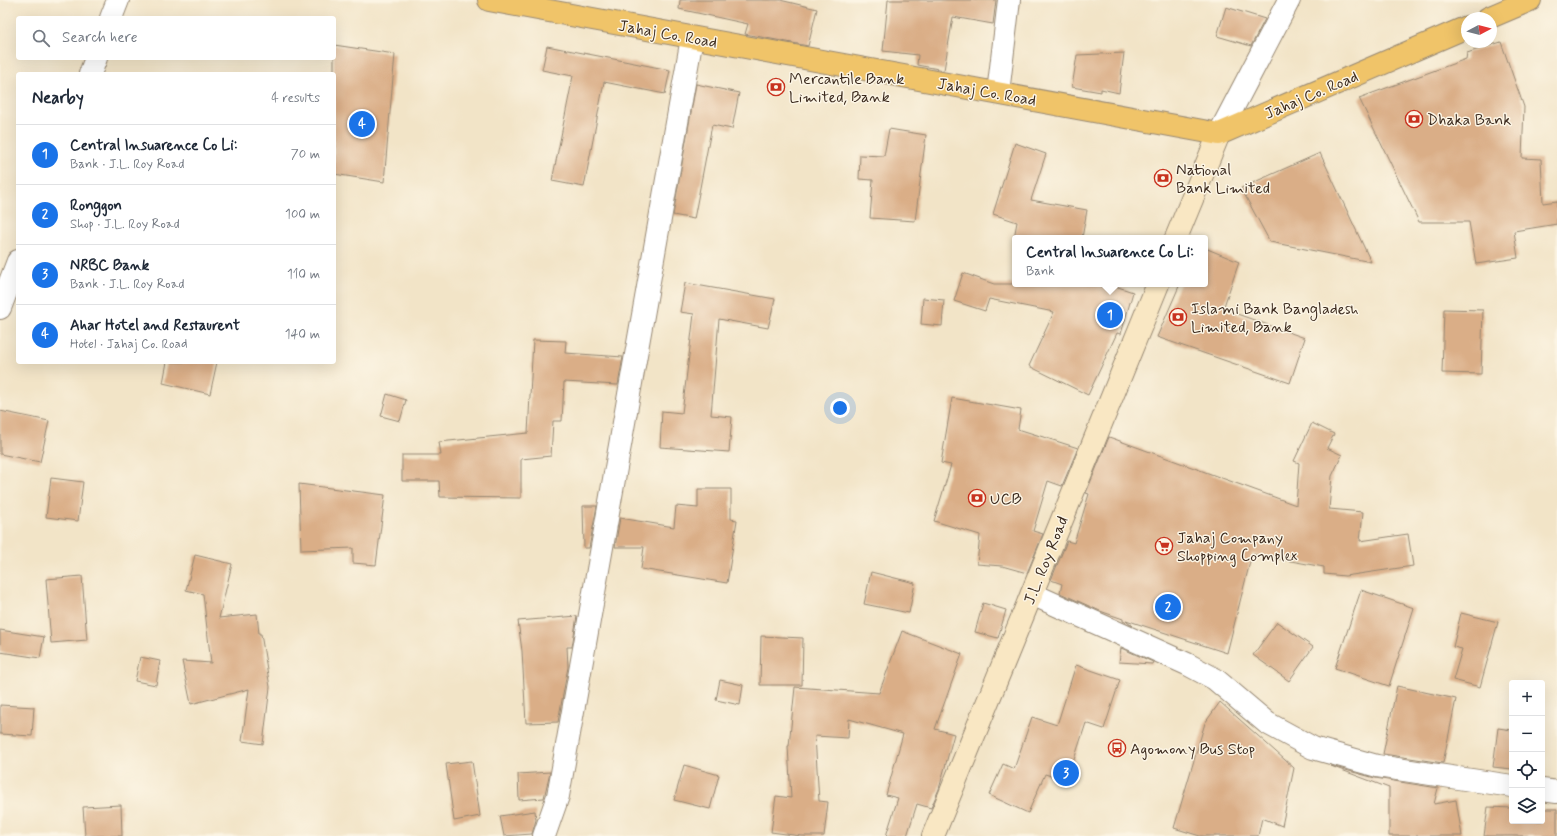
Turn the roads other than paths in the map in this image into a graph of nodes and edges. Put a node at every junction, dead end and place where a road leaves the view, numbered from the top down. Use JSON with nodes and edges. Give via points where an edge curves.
{"nodes":[{"id":1,"x":118,"y":0,"type":"edge"},
{"id":2,"x":489,"y":0,"type":"edge"},
{"id":3,"x":1009,"y":0,"type":"edge"},
{"id":4,"x":1289,"y":0,"type":"edge"},
{"id":5,"x":1530,"y":0,"type":"edge"},
{"id":6,"x":1497,"y":14,"type":"edge"},
{"id":7,"x":112,"y":16,"type":"edge"},
{"id":8,"x":1461,"y":30,"type":"edge"},
{"id":9,"x":692,"y":38,"type":"junction"},
{"id":10,"x":95,"y":60,"type":"edge"},
{"id":11,"x":91,"y":72,"type":"edge"},
{"id":12,"x":998,"y":93,"type":"junction"},
{"id":13,"x":1218,"y":134,"type":"junction"},
{"id":14,"x":1177,"y":235,"type":"edge"},
{"id":15,"x":16,"y":266,"type":"edge"},
{"id":16,"x":1157,"y":287,"type":"edge"},
{"id":17,"x":0,"y":308,"type":"edge"},
{"id":18,"x":1032,"y":594,"type":"junction"},
{"id":19,"x":1509,"y":786,"type":"edge"},
{"id":20,"x":1545,"y":790,"type":"edge"},
{"id":21,"x":1557,"y":792,"type":"edge"},
{"id":22,"x":544,"y":836,"type":"edge"},
{"id":23,"x":933,"y":836,"type":"edge"}],
"edges":[{"from":1,"to":7,"type":"street"},
{"from":2,"to":9,"type":"highway","name":"Jahaj Co. Road"},
{"from":3,"to":12,"type":"street"},
{"from":4,"to":13,"type":"street"},
{"from":5,"to":6,"type":"highway"},
{"from":8,"to":13,"type":"highway","name":"Jahaj Co. Road"},
{"from":9,"to":12,"type":"highway","name":"Jahaj Co. Road"},
{"from":9,"to":22,"type":"street","via":[[558,796]]},
{"from":10,"to":11,"type":"street"},
{"from":12,"to":13,"type":"highway","name":"Jahaj Co. Road"},
{"from":13,"to":14,"type":"main road"},
{"from":15,"to":17,"type":"street"},
{"from":16,"to":18,"type":"main road","name":"J.L. Roy Road"},
{"from":18,"to":19,"type":"street","via":[[1215,679],[1267,723],[1313,748],[1377,766]]},
{"from":18,"to":23,"type":"main road","name":"J.L. Roy Road"},
{"from":20,"to":21,"type":"street"}]}
